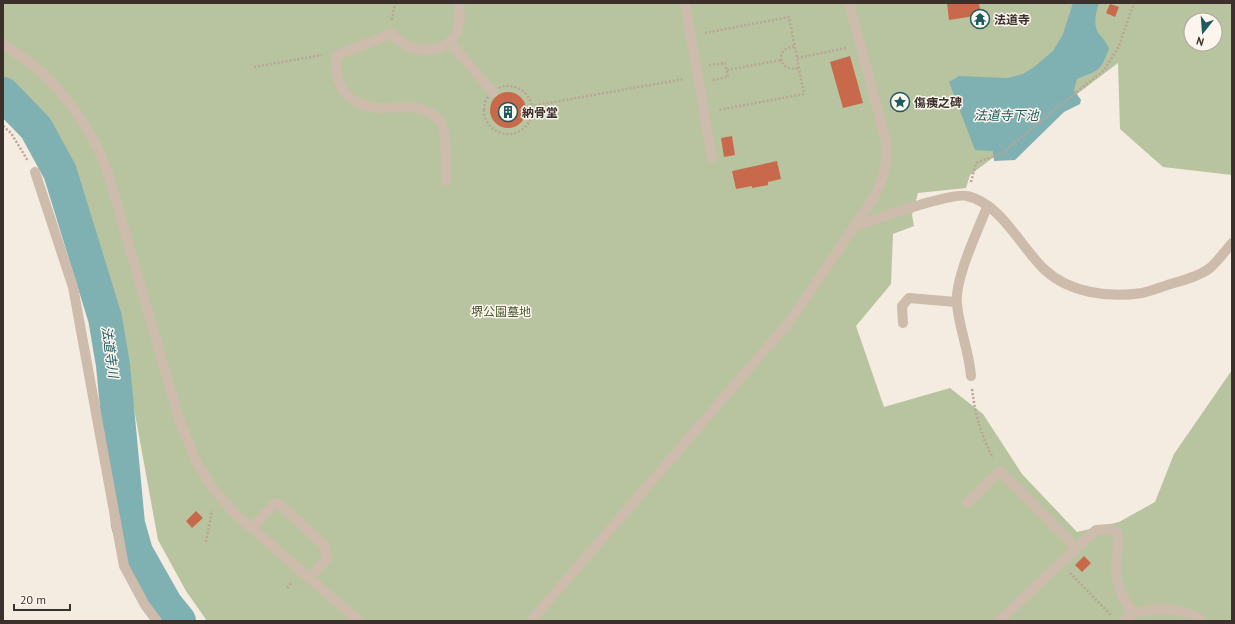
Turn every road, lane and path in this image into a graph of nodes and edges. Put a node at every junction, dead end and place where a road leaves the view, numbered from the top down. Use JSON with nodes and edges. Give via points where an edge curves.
{"nodes":[{"id":1,"x":459,"y":3,"type":"edge"},
{"id":2,"x":685,"y":3,"type":"edge"},
{"id":3,"x":849,"y":3,"type":"edge"},
{"id":4,"x":1134,"y":3,"type":"edge"},
{"id":5,"x":691,"y":35,"type":"junction"},
{"id":6,"x":450,"y":43,"type":"junction"},
{"id":7,"x":3,"y":44,"type":"edge"},
{"id":8,"x":794,"y":46,"type":"junction"},
{"id":9,"x":860,"y":46,"type":"junction"},
{"id":10,"x":336,"y":57,"type":"junction"},
{"id":11,"x":797,"y":58,"type":"junction"},
{"id":12,"x":781,"y":60,"type":"junction"},
{"id":13,"x":716,"y":64,"type":"dead end"},
{"id":14,"x":254,"y":67,"type":"dead end"},
{"id":15,"x":799,"y":68,"type":"junction"},
{"id":16,"x":726,"y":70,"type":"junction"},
{"id":17,"x":698,"y":76,"type":"junction"},
{"id":18,"x":719,"y":79,"type":"dead end"},
{"id":19,"x":493,"y":92,"type":"junction"},
{"id":20,"x":531,"y":106,"type":"junction"},
{"id":21,"x":704,"y":113,"type":"junction"},
{"id":22,"x":3,"y":126,"type":"edge"},
{"id":23,"x":712,"y":158,"type":"dead end"},
{"id":24,"x":35,"y":172,"type":"joint"},
{"id":25,"x":446,"y":181,"type":"dead end"},
{"id":26,"x":967,"y":196,"type":"junction"},
{"id":27,"x":987,"y":206,"type":"junction"},
{"id":28,"x":857,"y":225,"type":"junction"},
{"id":29,"x":1232,"y":243,"type":"edge"},
{"id":30,"x":956,"y":302,"type":"junction"},
{"id":31,"x":903,"y":323,"type":"dead end"},
{"id":32,"x":970,"y":376,"type":"joint"},
{"id":33,"x":1000,"y":471,"type":"junction"},
{"id":34,"x":967,"y":503,"type":"dead end"},
{"id":35,"x":212,"y":510,"type":"dead end"},
{"id":36,"x":251,"y":529,"type":"junction"},
{"id":37,"x":206,"y":542,"type":"dead end"},
{"id":38,"x":1075,"y":547,"type":"junction"},
{"id":39,"x":1060,"y":562,"type":"junction"},
{"id":40,"x":310,"y":579,"type":"junction"},
{"id":41,"x":292,"y":581,"type":"dead end"},
{"id":42,"x":287,"y":588,"type":"dead end"},
{"id":43,"x":1133,"y":612,"type":"junction"},
{"id":44,"x":1112,"y":615,"type":"dead end"},
{"id":45,"x":157,"y":621,"type":"edge"},
{"id":46,"x":359,"y":621,"type":"edge"},
{"id":47,"x":531,"y":621,"type":"edge"},
{"id":48,"x":999,"y":621,"type":"edge"},
{"id":49,"x":1124,"y":621,"type":"edge"},
{"id":50,"x":1202,"y":621,"type":"edge"}],
"edges":[{"from":1,"to":6,"type":"street","via":[[457,32]]},
{"from":2,"to":5,"type":"street"},
{"from":3,"to":9,"type":"street"},
{"from":4,"to":26,"type":"path","via":[[1118,48],[1104,70],[1004,152],[976,163]]},
{"from":5,"to":8,"type":"path","via":[[789,17]]},
{"from":5,"to":17,"type":"street"},
{"from":6,"to":10,"type":"street","via":[[437,49],[419,50],[397,41],[392,34]]},
{"from":6,"to":19,"type":"street"},
{"from":7,"to":36,"type":"street","via":[[39,70],[64,95],[98,148],[108,173],[178,419],[196,461],[212,487]]},
{"from":8,"to":11,"type":"path"},
{"from":8,"to":12,"type":"path","via":[[784,50]]},
{"from":9,"to":11,"type":"path"},
{"from":9,"to":28,"type":"street","via":[[886,141],[887,163],[882,181]]},
{"from":10,"to":14,"type":"path","via":[[322,55]]},
{"from":10,"to":25,"type":"street","via":[[336,74],[342,90],[357,103],[380,108],[411,106],[440,119],[444,128]]},
{"from":11,"to":15,"type":"path"},
{"from":12,"to":15,"type":"path","via":[[788,69]]},
{"from":12,"to":16,"type":"path"},
{"from":13,"to":16,"type":"path","via":[[725,63]]},
{"from":15,"to":21,"type":"path","via":[[804,94]]},
{"from":16,"to":18,"type":"path","via":[[728,77]]},
{"from":17,"to":20,"type":"path"},
{"from":17,"to":21,"type":"street"},
{"from":19,"to":20,"type":"path","via":[[508,87],[516,88],[529,98]]},
{"from":19,"to":20,"type":"path","via":[[488,97],[484,112],[490,126],[496,131],[511,134],[525,127],[529,121]]},
{"from":21,"to":23,"type":"street"},
{"from":22,"to":24,"type":"path","via":[[11,133]]},
{"from":24,"to":45,"type":"street","via":[[73,287],[124,566],[145,605]]},
{"from":26,"to":27,"type":"street","via":[[976,198]]},
{"from":26,"to":28,"type":"street","via":[[940,200]]},
{"from":27,"to":29,"type":"street","via":[[998,214],[1044,270],[1091,293],[1142,293],[1186,279],[1209,268]]},
{"from":27,"to":30,"type":"street","via":[[965,262]]},
{"from":28,"to":47,"type":"street","via":[[790,321]]},
{"from":30,"to":31,"type":"street","via":[[909,298],[902,306]]},
{"from":30,"to":32,"type":"street","via":[[970,359]]},
{"from":32,"to":33,"type":"path","via":[[975,414],[981,435]]},
{"from":33,"to":34,"type":"street"},
{"from":33,"to":38,"type":"street"},
{"from":35,"to":37,"type":"path"},
{"from":36,"to":40,"type":"street"},
{"from":36,"to":40,"type":"street","via":[[275,503],[279,504],[324,545],[328,558]]},
{"from":38,"to":39,"type":"street"},
{"from":38,"to":43,"type":"street","via":[[1096,530],[1110,529],[1117,533],[1120,542],[1116,576],[1127,605]]},
{"from":39,"to":44,"type":"path"},
{"from":39,"to":48,"type":"street"},
{"from":40,"to":46,"type":"street"},
{"from":41,"to":42,"type":"path"},
{"from":43,"to":49,"type":"street"},
{"from":43,"to":50,"type":"street","via":[[1162,609],[1188,614]]}]}
